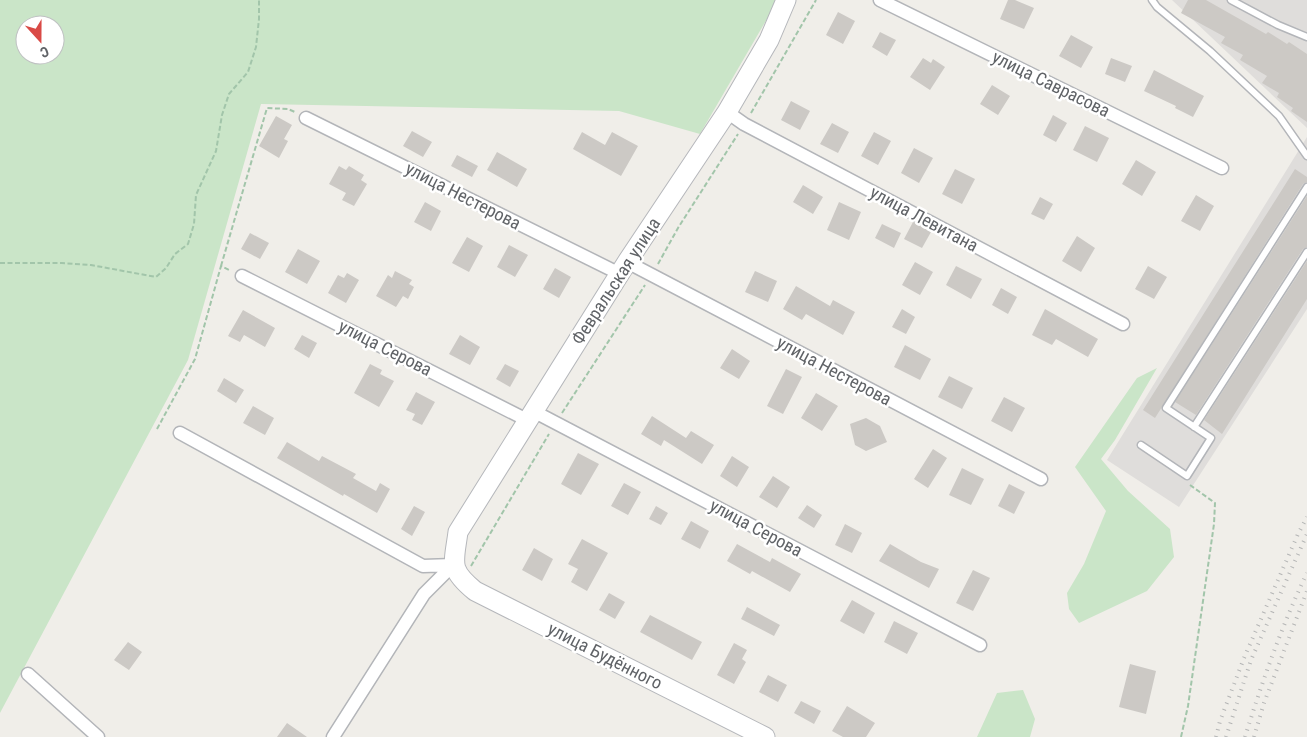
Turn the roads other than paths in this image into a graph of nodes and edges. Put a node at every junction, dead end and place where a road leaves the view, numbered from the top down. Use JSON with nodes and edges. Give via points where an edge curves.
{"nodes":[{"id":1,"x":786,"y":0,"type":"edge"},
{"id":2,"x":880,"y":0,"type":"edge"},
{"id":3,"x":1152,"y":0,"type":"edge"},
{"id":4,"x":1231,"y":0,"type":"edge"},
{"id":5,"x":1307,"y":37,"type":"edge"},
{"id":6,"x":727,"y":112,"type":"junction"},
{"id":7,"x":306,"y":118,"type":"road end"},
{"id":8,"x":1307,"y":156,"type":"edge"},
{"id":9,"x":1222,"y":168,"type":"dead end"},
{"id":10,"x":1307,"y":186,"type":"edge"},
{"id":11,"x":1307,"y":252,"type":"edge"},
{"id":12,"x":624,"y":268,"type":"junction"},
{"id":13,"x":242,"y":276,"type":"road end"},
{"id":14,"x":1123,"y":324,"type":"dead end"},
{"id":15,"x":530,"y":415,"type":"junction"},
{"id":16,"x":1194,"y":427,"type":"junction"},
{"id":17,"x":180,"y":433,"type":"dead end"},
{"id":18,"x":1140,"y":446,"type":"dead end"},
{"id":19,"x":1041,"y":479,"type":"dead end"},
{"id":20,"x":453,"y":564,"type":"junction"},
{"id":21,"x":980,"y":645,"type":"dead end"},
{"id":22,"x":28,"y":674,"type":"dead end"},
{"id":23,"x":98,"y":737,"type":"edge"},
{"id":24,"x":333,"y":737,"type":"edge"},
{"id":25,"x":765,"y":737,"type":"edge"}],
"edges":[{"from":1,"to":6,"type":"main road","name":"Февральская улица","via":[[768,40]]},
{"from":2,"to":9,"type":"street","name":"улица Саврасова"},
{"from":3,"to":8,"type":"lane","via":[[1279,116]]},
{"from":4,"to":5,"type":"lane"},
{"from":6,"to":12,"type":"main road","name":"Февральская улица"},
{"from":6,"to":14,"type":"street","name":"улица Левитана","via":[[744,124]]},
{"from":7,"to":12,"type":"street","name":"улица Нестерова"},
{"from":10,"to":16,"type":"lane","via":[[1166,408]]},
{"from":11,"to":16,"type":"lane"},
{"from":12,"to":15,"type":"main road","name":"Февральская улица"},
{"from":12,"to":19,"type":"street","name":"улица Нестерова","via":[[652,275]]},
{"from":13,"to":15,"type":"street","name":"улица Серова"},
{"from":15,"to":20,"type":"main road","name":"Февральская улица","via":[[458,532]]},
{"from":15,"to":21,"type":"street","name":"улица Серова","via":[[556,423]]},
{"from":16,"to":18,"type":"lane","via":[[1211,438],[1186,476]]},
{"from":17,"to":20,"type":"street","via":[[423,566]]},
{"from":20,"to":24,"type":"street","via":[[424,594]]},
{"from":20,"to":25,"type":"main road","name":"улица Будённого","via":[[463,581],[476,591]]},
{"from":22,"to":23,"type":"street"}]}
